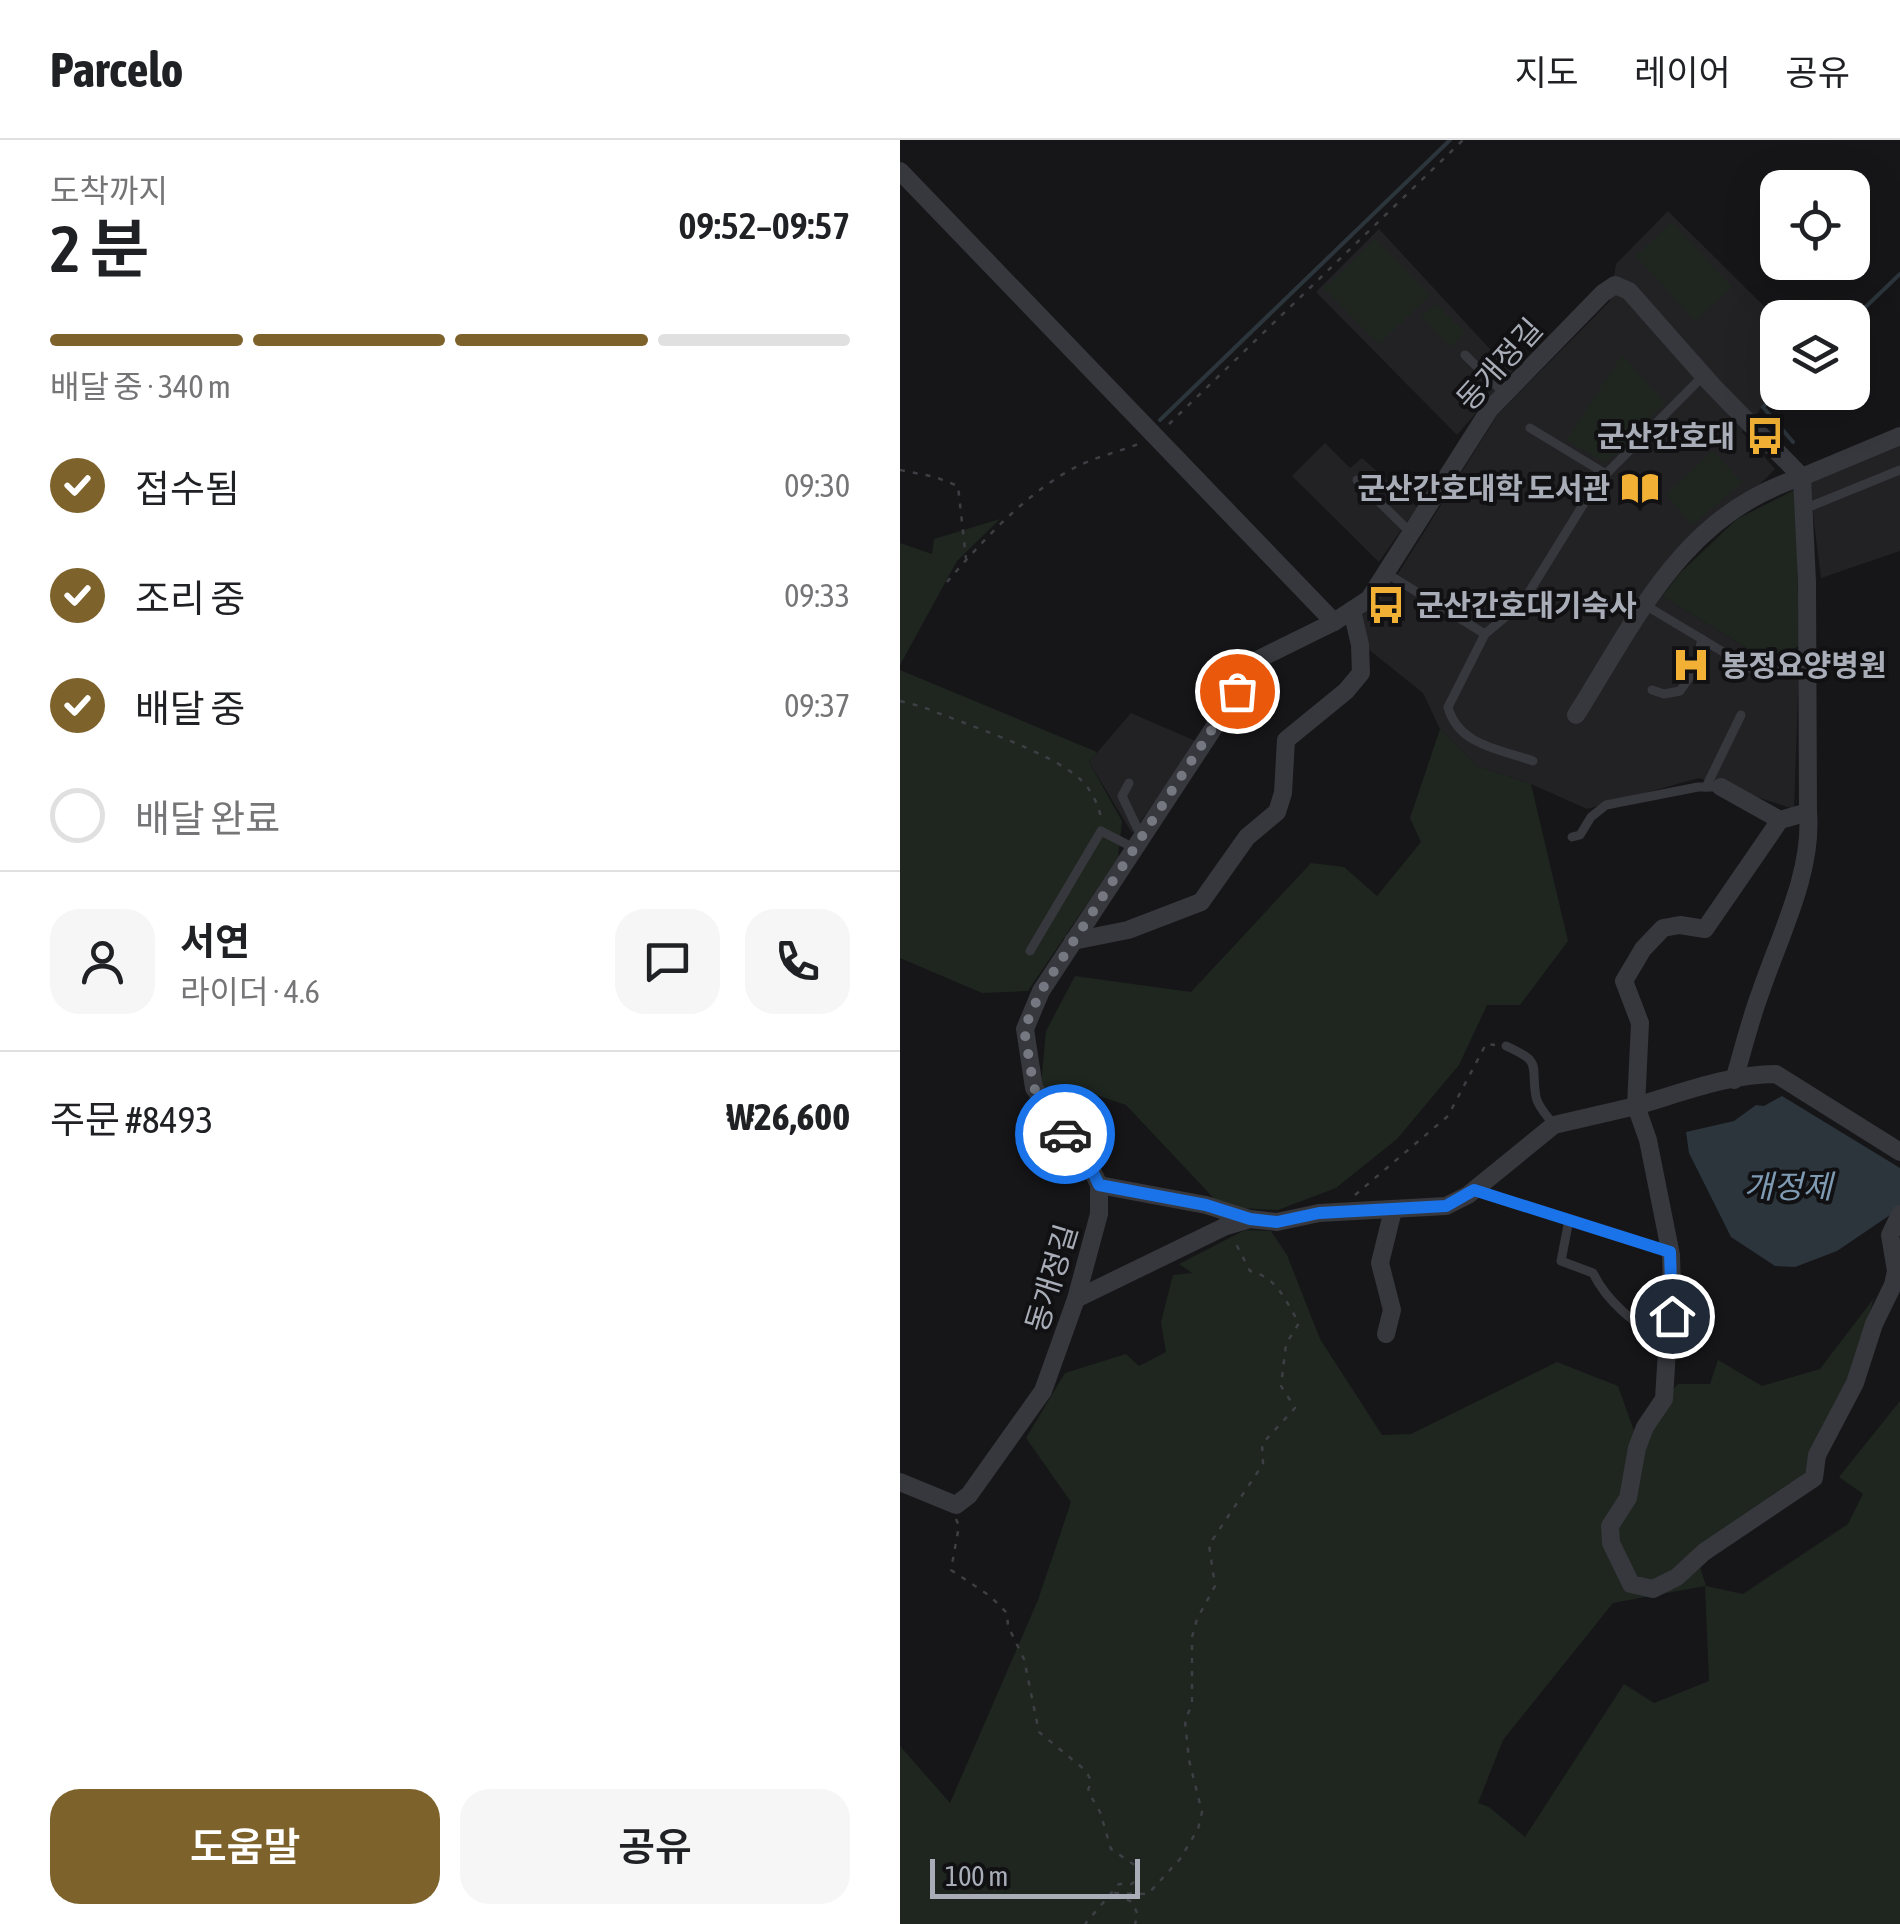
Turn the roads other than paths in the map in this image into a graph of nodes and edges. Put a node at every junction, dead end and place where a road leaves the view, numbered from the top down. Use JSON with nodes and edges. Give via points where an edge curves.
{"nodes":[{"id":1,"x":900,"y":171,"type":"edge"},
{"id":2,"x":1465,"y":355,"type":"dead end"},
{"id":3,"x":1704,"y":376,"type":"junction"},
{"id":4,"x":1505,"y":394,"type":"junction"},
{"id":5,"x":1530,"y":428,"type":"dead end"},
{"id":6,"x":1900,"y":436,"type":"edge"},
{"id":7,"x":1900,"y":470,"type":"edge"},
{"id":8,"x":1606,"y":474,"type":"junction"},
{"id":9,"x":1802,"y":477,"type":"junction"},
{"id":10,"x":1357,"y":480,"type":"dead end"},
{"id":11,"x":1804,"y":509,"type":"junction"},
{"id":12,"x":1411,"y":533,"type":"junction"},
{"id":13,"x":1386,"y":573,"type":"junction"},
{"id":14,"x":1645,"y":604,"type":"junction"},
{"id":15,"x":1352,"y":610,"type":"junction"},
{"id":16,"x":1334,"y":622,"type":"junction"},
{"id":17,"x":1485,"y":634,"type":"junction"},
{"id":18,"x":1702,"y":639,"type":"junction"},
{"id":19,"x":1808,"y":651,"type":"junction"},
{"id":20,"x":1652,"y":690,"type":"dead end"},
{"id":21,"x":1576,"y":715,"type":"dead end"},
{"id":22,"x":1741,"y":715,"type":"dead end"},
{"id":23,"x":1532,"y":760,"type":"dead end"},
{"id":24,"x":1129,"y":783,"type":"dead end"},
{"id":25,"x":1713,"y":787,"type":"junction"},
{"id":26,"x":1808,"y":812,"type":"junction"},
{"id":27,"x":1780,"y":820,"type":"junction"},
{"id":28,"x":1572,"y":837,"type":"dead end"},
{"id":29,"x":1138,"y":842,"type":"junction"},
{"id":30,"x":1073,"y":941,"type":"junction"},
{"id":31,"x":1030,"y":951,"type":"dead end"},
{"id":32,"x":1506,"y":1046,"type":"road end"},
{"id":33,"x":1734,"y":1080,"type":"junction"},
{"id":34,"x":1636,"y":1106,"type":"junction"},
{"id":35,"x":1554,"y":1125,"type":"junction"},
{"id":36,"x":1900,"y":1152,"type":"edge"},
{"id":37,"x":1099,"y":1185,"type":"junction"},
{"id":38,"x":1474,"y":1190,"type":"junction"},
{"id":39,"x":1393,"y":1210,"type":"junction"},
{"id":40,"x":1900,"y":1214,"type":"edge"},
{"id":41,"x":1250,"y":1219,"type":"junction"},
{"id":42,"x":1569,"y":1220,"type":"junction"},
{"id":43,"x":1670,"y":1252,"type":"junction"},
{"id":44,"x":1076,"y":1298,"type":"junction"},
{"id":45,"x":1386,"y":1334,"type":"dead end"},
{"id":46,"x":1668,"y":1346,"type":"junction"},
{"id":47,"x":900,"y":1482,"type":"edge"}],
"edges":[{"from":1,"to":16,"type":"street"},
{"from":2,"to":4,"type":"lane"},
{"from":3,"to":4,"type":"street","name":"동개정길","via":[[1629,291],[1614,285]]},
{"from":3,"to":8,"type":"lane"},
{"from":3,"to":9,"type":"street","name":"동개정길"},
{"from":4,"to":12,"type":"street","name":"동개정길"},
{"from":5,"to":8,"type":"lane"},
{"from":6,"to":9,"type":"street"},
{"from":7,"to":11,"type":"lane"},
{"from":8,"to":17,"type":"lane","via":[[1524,602]]},
{"from":9,"to":11,"type":"street"},
{"from":9,"to":14,"type":"street","via":[[1726,513],[1665,573]]},
{"from":10,"to":12,"type":"lane"},
{"from":11,"to":19,"type":"street"},
{"from":12,"to":13,"type":"street","name":"동개정길"},
{"from":13,"to":15,"type":"street","name":"동개정길","via":[[1369,599]]},
{"from":13,"to":17,"type":"lane"},
{"from":14,"to":18,"type":"lane"},
{"from":14,"to":21,"type":"street"},
{"from":15,"to":16,"type":"street","name":"동개정길"},
{"from":15,"to":30,"type":"street","via":[[1360,673],[1286,740],[1277,812],[1247,838],[1201,902],[1128,930]]},
{"from":16,"to":29,"type":"street","name":"동개정길","via":[[1259,658]]},
{"from":17,"to":23,"type":"lane","via":[[1448,707],[1453,726],[1471,740]]},
{"from":18,"to":19,"type":"lane","via":[[1760,674]]},
{"from":18,"to":20,"type":"lane","via":[[1695,669],[1680,691]]},
{"from":19,"to":26,"type":"street"},
{"from":22,"to":25,"type":"lane"},
{"from":24,"to":29,"type":"lane","via":[[1122,796]]},
{"from":25,"to":27,"type":"street"},
{"from":25,"to":28,"type":"lane","via":[[1606,805]]},
{"from":26,"to":27,"type":"street"},
{"from":26,"to":33,"type":"street","via":[[1802,874]]},
{"from":27,"to":34,"type":"street","via":[[1705,930],[1663,928],[1630,967],[1624,981],[1640,1023]]},
{"from":29,"to":30,"type":"street","name":"동개정길"},
{"from":29,"to":31,"type":"lane","via":[[1101,831]]},
{"from":30,"to":37,"type":"street","name":"동개정길","via":[[1024,1029],[1034,1088]]},
{"from":32,"to":35,"type":"lane","via":[[1527,1056],[1536,1070],[1536,1100]]},
{"from":33,"to":34,"type":"street"},
{"from":33,"to":36,"type":"street","via":[[1776,1074]]},
{"from":34,"to":35,"type":"street"},
{"from":34,"to":43,"type":"street"},
{"from":35,"to":38,"type":"street"},
{"from":37,"to":41,"type":"street"},
{"from":37,"to":44,"type":"street","name":"동개정길","via":[[1099,1214]]},
{"from":38,"to":39,"type":"street","via":[[1446,1206]]},
{"from":38,"to":42,"type":"lane"},
{"from":39,"to":41,"type":"street"},
{"from":39,"to":45,"type":"street","via":[[1380,1263],[1392,1310]]},
{"from":40,"to":46,"type":"street","via":[[1890,1235],[1893,1285],[1817,1455],[1814,1478],[1653,1589],[1631,1584],[1610,1526],[1628,1498],[1645,1427],[1664,1399]]},
{"from":41,"to":44,"type":"street"},
{"from":42,"to":43,"type":"lane"},
{"from":42,"to":46,"type":"lane","via":[[1561,1261],[1593,1273],[1614,1305]]},
{"from":43,"to":46,"type":"street"},
{"from":44,"to":47,"type":"street","name":"동개정길","via":[[1043,1391],[969,1495],[956,1505]]}]}
